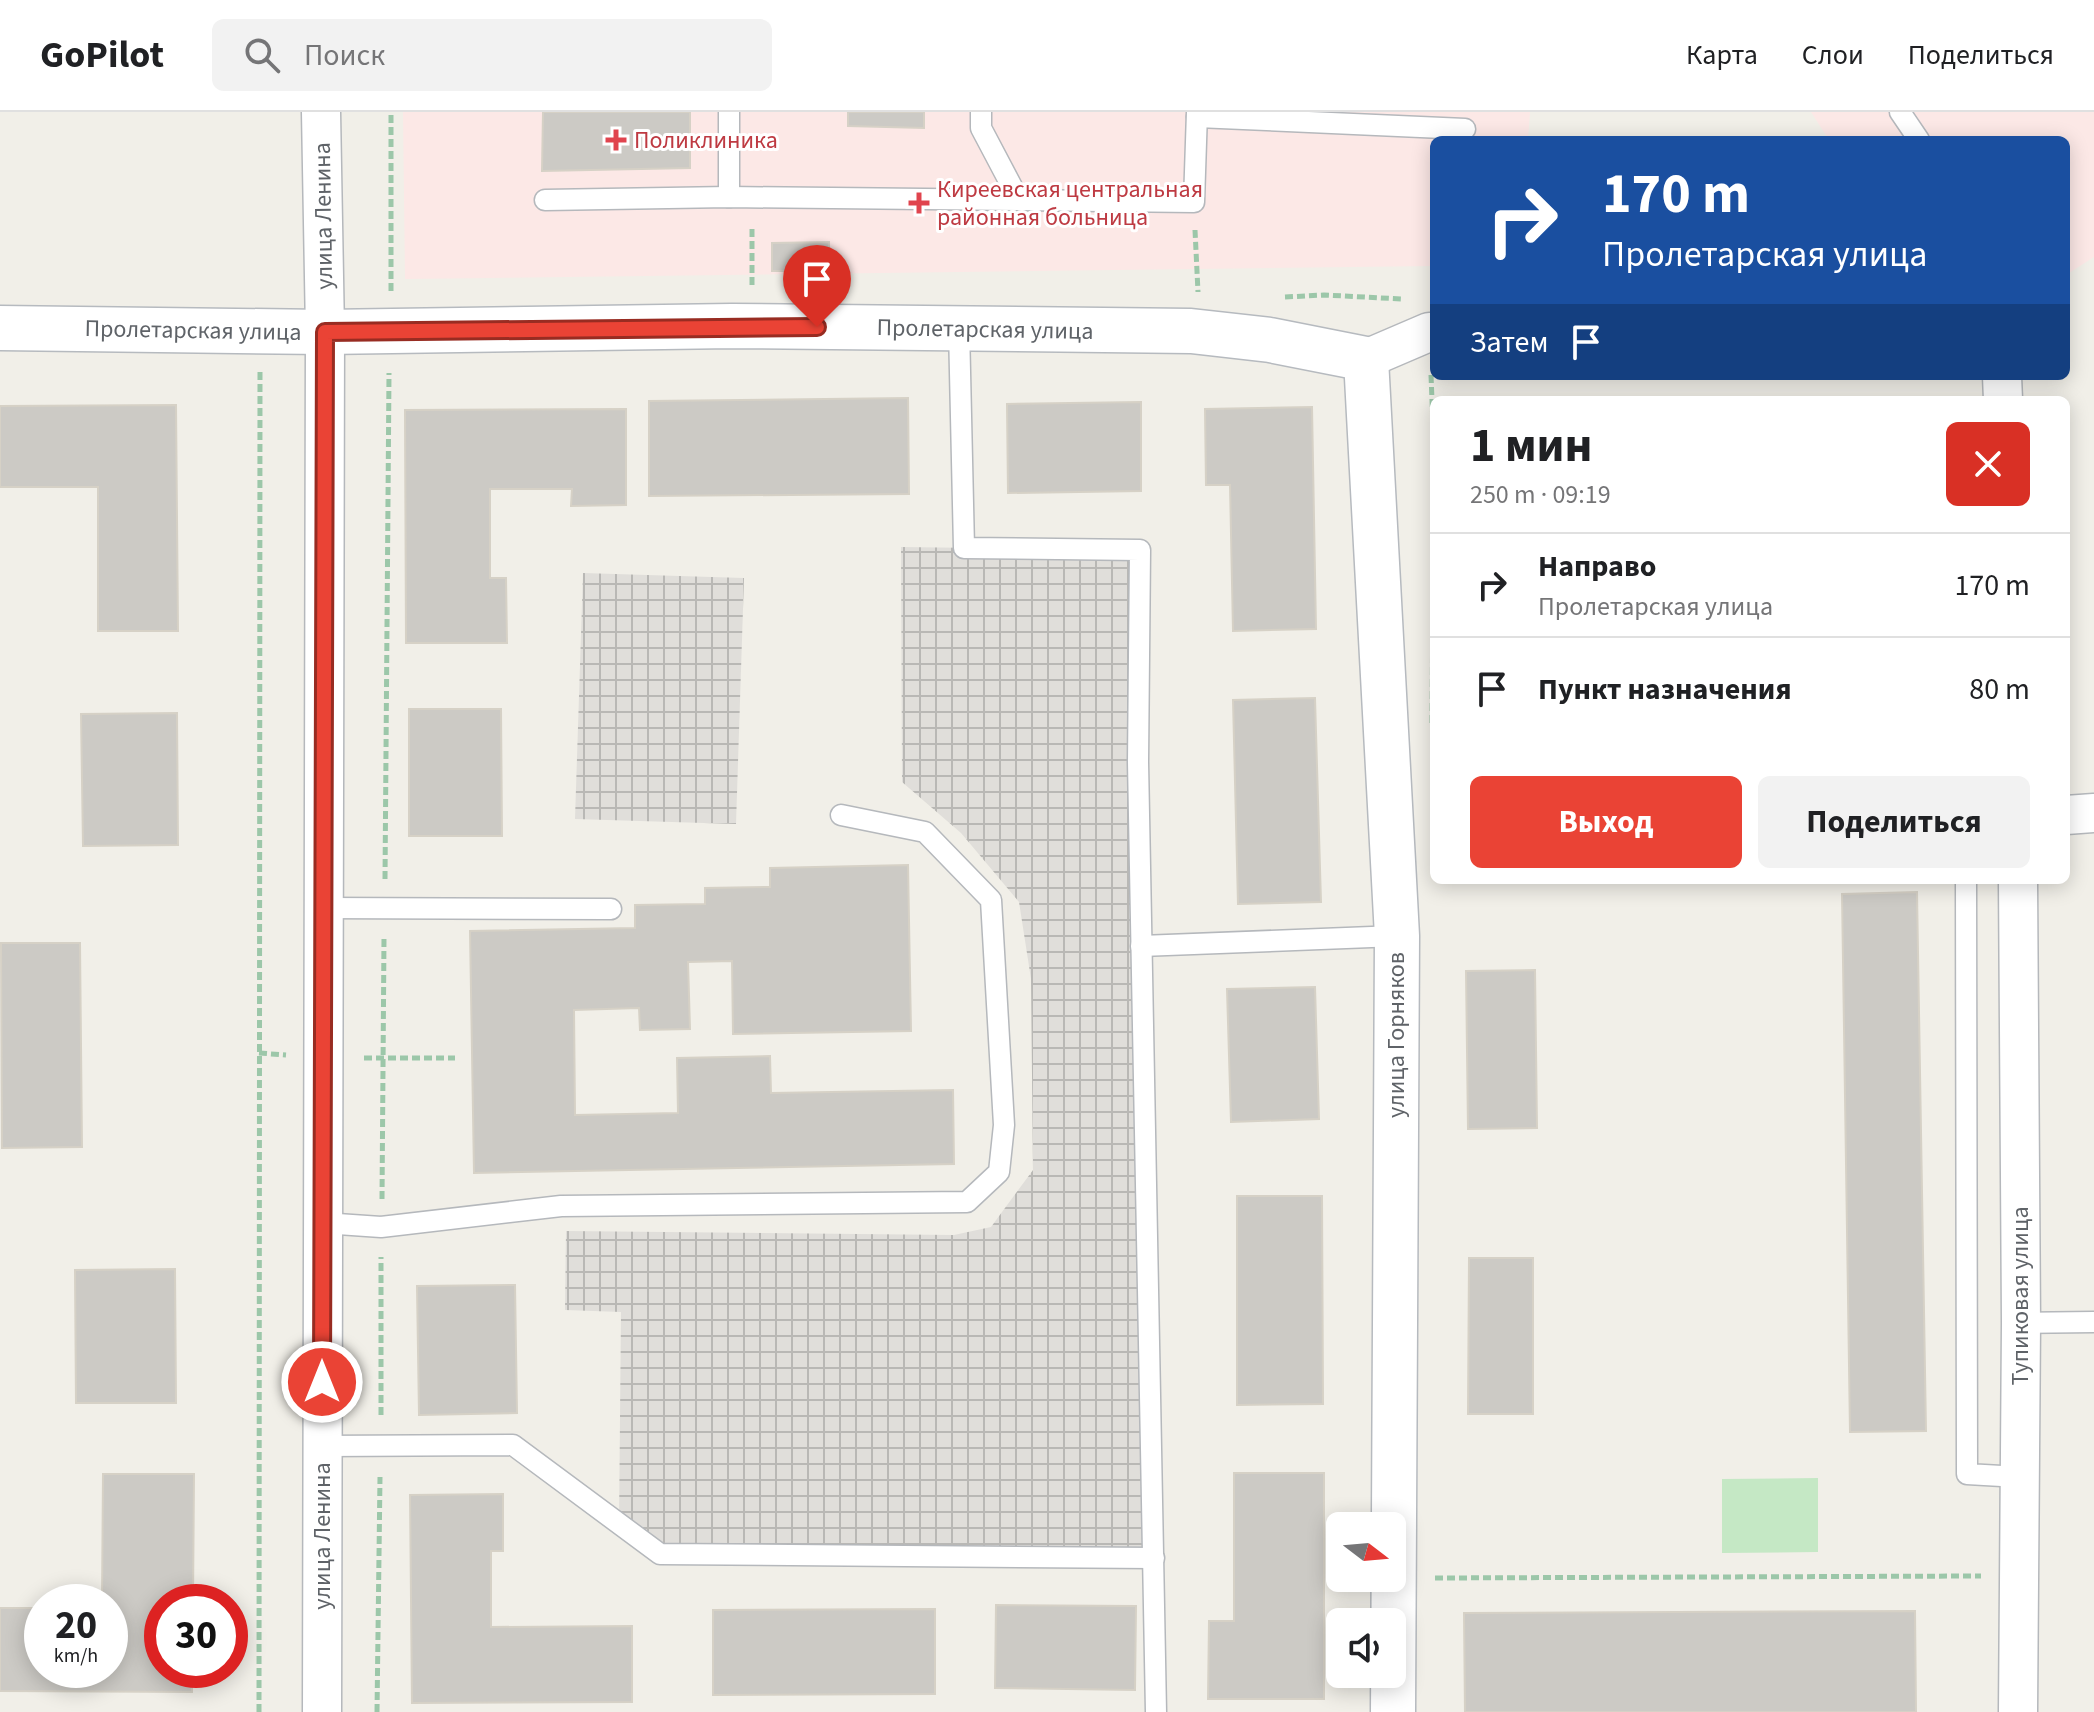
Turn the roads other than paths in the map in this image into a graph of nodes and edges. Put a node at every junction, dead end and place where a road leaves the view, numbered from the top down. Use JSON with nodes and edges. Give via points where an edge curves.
{"nodes":[{"id":1,"x":321,"y":112,"type":"edge"},
{"id":2,"x":729,"y":112,"type":"edge"},
{"id":3,"x":981,"y":112,"type":"edge"},
{"id":4,"x":1900,"y":112,"type":"edge"},
{"id":5,"x":1197,"y":114,"type":"edge"},
{"id":6,"x":1465,"y":129,"type":"dead end"},
{"id":7,"x":1916,"y":136,"type":"edge"},
{"id":8,"x":729,"y":197,"type":"junction"},
{"id":9,"x":545,"y":200,"type":"dead end"},
{"id":10,"x":1019,"y":200,"type":"junction"},
{"id":11,"x":0,"y":328,"type":"edge"},
{"id":12,"x":959,"y":328,"type":"junction"},
{"id":13,"x":325,"y":332,"type":"junction"},
{"id":14,"x":1430,"y":332,"type":"edge"},
{"id":15,"x":1366,"y":359,"type":"junction"},
{"id":16,"x":2094,"y":813,"type":"edge"},
{"id":17,"x":841,"y":815,"type":"dead end"},
{"id":18,"x":2070,"y":815,"type":"edge"},
{"id":19,"x":1966,"y":884,"type":"edge"},
{"id":20,"x":2018,"y":884,"type":"edge"},
{"id":21,"x":323,"y":908,"type":"junction"},
{"id":22,"x":611,"y":909,"type":"dead end"},
{"id":23,"x":1397,"y":936,"type":"junction"},
{"id":24,"x":1141,"y":946,"type":"junction"},
{"id":25,"x":323,"y":1223,"type":"junction"},
{"id":26,"x":2094,"y":1322,"type":"edge"},
{"id":27,"x":2021,"y":1323,"type":"junction"},
{"id":28,"x":322,"y":1446,"type":"junction"},
{"id":29,"x":2019,"y":1477,"type":"junction"},
{"id":30,"x":1154,"y":1558,"type":"junction"},
{"id":31,"x":322,"y":1712,"type":"edge"},
{"id":32,"x":1156,"y":1712,"type":"edge"},
{"id":33,"x":1393,"y":1712,"type":"edge"},
{"id":34,"x":2018,"y":1712,"type":"edge"}],
"edges":[{"from":1,"to":13,"type":"street","name":"улица Ленина"},
{"from":2,"to":8,"type":"lane"},
{"from":3,"to":10,"type":"lane","via":[[981,128]]},
{"from":4,"to":7,"type":"lane"},
{"from":5,"to":6,"type":"lane"},
{"from":5,"to":10,"type":"lane","via":[[1194,202]]},
{"from":8,"to":9,"type":"lane"},
{"from":8,"to":10,"type":"lane"},
{"from":11,"to":13,"type":"main road","name":"Пролетарская улица"},
{"from":12,"to":13,"type":"main road","name":"Пролетарская улица"},
{"from":12,"to":15,"type":"main road","name":"Пролетарская улица","via":[[1191,331]]},
{"from":12,"to":24,"type":"lane","via":[[964,548],[1140,550]]},
{"from":13,"to":21,"type":"street","name":"улица Ленина"},
{"from":14,"to":15,"type":"street"},
{"from":15,"to":23,"type":"main road","name":"улица Горняков"},
{"from":16,"to":18,"type":"street"},
{"from":17,"to":25,"type":"lane","via":[[925,832],[991,900],[1004,1125],[999,1172],[967,1202],[561,1206],[381,1227]]},
{"from":19,"to":29,"type":"lane","via":[[1967,1474]]},
{"from":20,"to":27,"type":"street","name":"Тупиковая улица"},
{"from":21,"to":22,"type":"lane"},
{"from":21,"to":25,"type":"street","name":"улица Ленина"},
{"from":23,"to":24,"type":"lane"},
{"from":23,"to":33,"type":"main road","name":"улица Горняков"},
{"from":24,"to":30,"type":"lane"},
{"from":25,"to":28,"type":"street","name":"улица Ленина"},
{"from":26,"to":27,"type":"lane"},
{"from":27,"to":29,"type":"street","name":"Тупиковая улица"},
{"from":28,"to":30,"type":"lane","via":[[513,1445],[660,1554]]},
{"from":28,"to":31,"type":"street","name":"улица Ленина"},
{"from":29,"to":34,"type":"street","name":"Тупиковая улица"},
{"from":30,"to":32,"type":"lane"}]}
